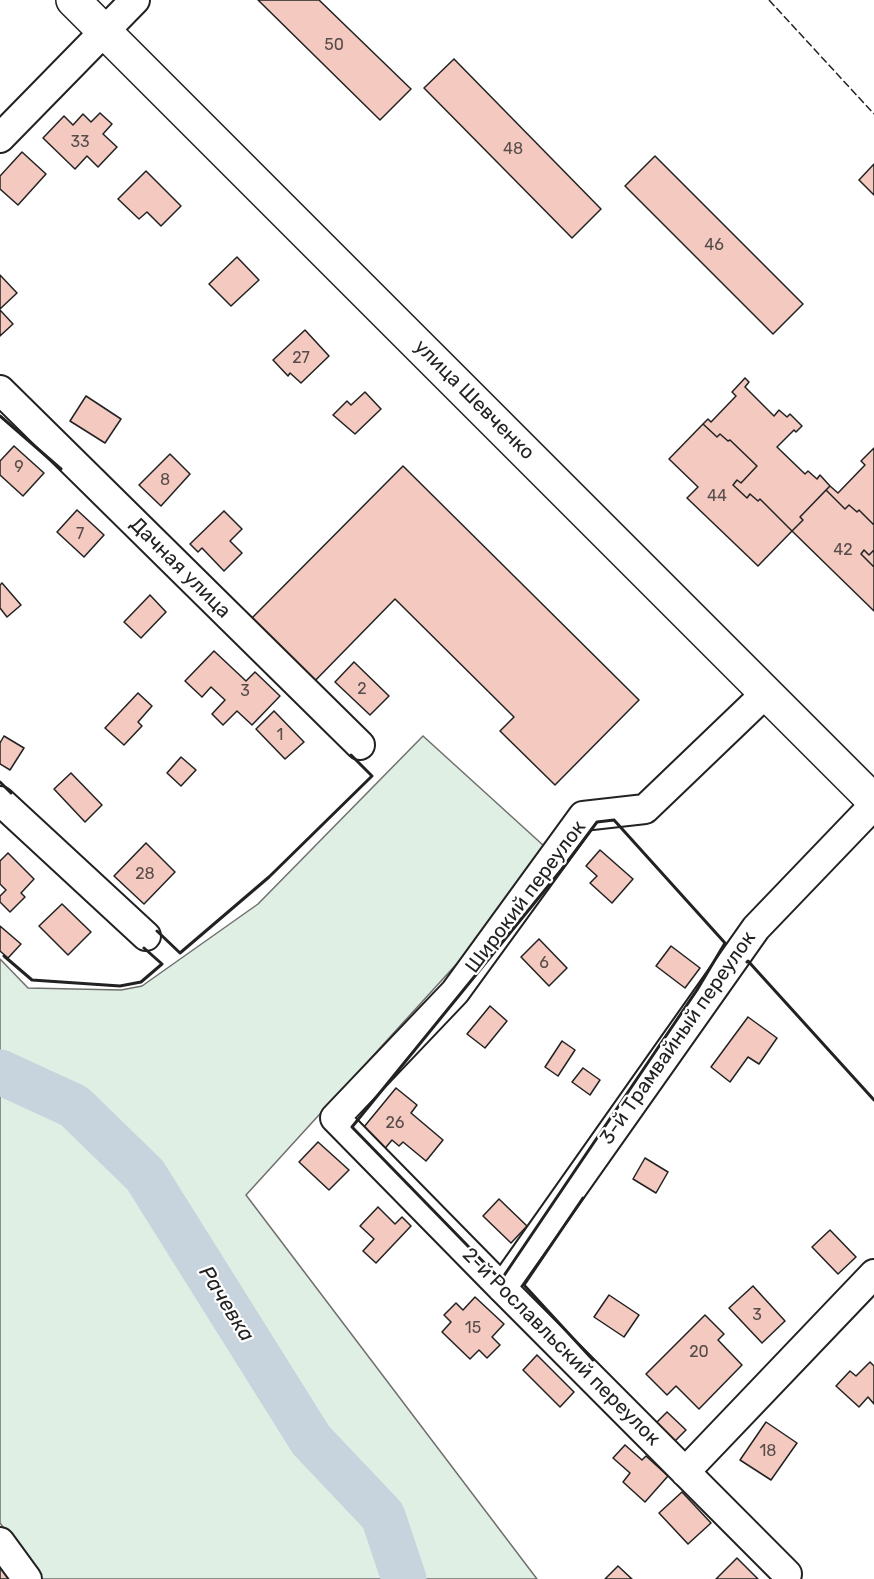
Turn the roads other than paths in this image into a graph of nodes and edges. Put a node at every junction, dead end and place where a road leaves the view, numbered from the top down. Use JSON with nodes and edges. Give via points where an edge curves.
{"nodes":[{"id":1,"x":73,"y":0,"type":"edge"},
{"id":2,"x":135,"y":0,"type":"edge"},
{"id":3,"x":104,"y":31,"type":"junction"},
{"id":4,"x":0,"y":138,"type":"edge"},
{"id":5,"x":0,"y":390,"type":"edge"},
{"id":6,"x":766,"y":693,"type":"junction"},
{"id":7,"x":360,"y":745,"type":"dead end"},
{"id":8,"x":0,"y":801,"type":"edge"},
{"id":9,"x":874,"y":803,"type":"edge"},
{"id":10,"x":146,"y":936,"type":"dead end"},
{"id":11,"x":335,"y":1118,"type":"joint"},
{"id":12,"x":874,"y":1274,"type":"edge"},
{"id":13,"x":502,"y":1288,"type":"junction"},
{"id":14,"x":685,"y":1472,"type":"junction"},
{"id":15,"x":0,"y":1542,"type":"edge"},
{"id":16,"x":787,"y":1574,"type":"dead end"},
{"id":17,"x":27,"y":1579,"type":"edge"}],
"edges":[{"from":1,"to":3,"type":"main road","name":"улица Шевченко"},
{"from":2,"to":3,"type":"street"},
{"from":3,"to":4,"type":"street"},
{"from":3,"to":6,"type":"main road","name":"улица Шевченко"},
{"from":5,"to":7,"type":"street","name":"Дачная улица"},
{"from":6,"to":9,"type":"main road","name":"улица Шевченко"},
{"from":6,"to":11,"type":"street","name":"Широкий переулок","via":[[645,809],[583,816],[455,992]]},
{"from":8,"to":10,"type":"street"},
{"from":9,"to":13,"type":"street","name":"3-й Трамвайный переулок","via":[[756,928]]},
{"from":11,"to":13,"type":"street","name":"2-й Рославльский переулок"},
{"from":12,"to":14,"type":"street"},
{"from":13,"to":14,"type":"street","name":"2-й Рославльский переулок"},
{"from":14,"to":16,"type":"street","name":"2-й Рославльский переулок"},
{"from":15,"to":17,"type":"street"}]}
